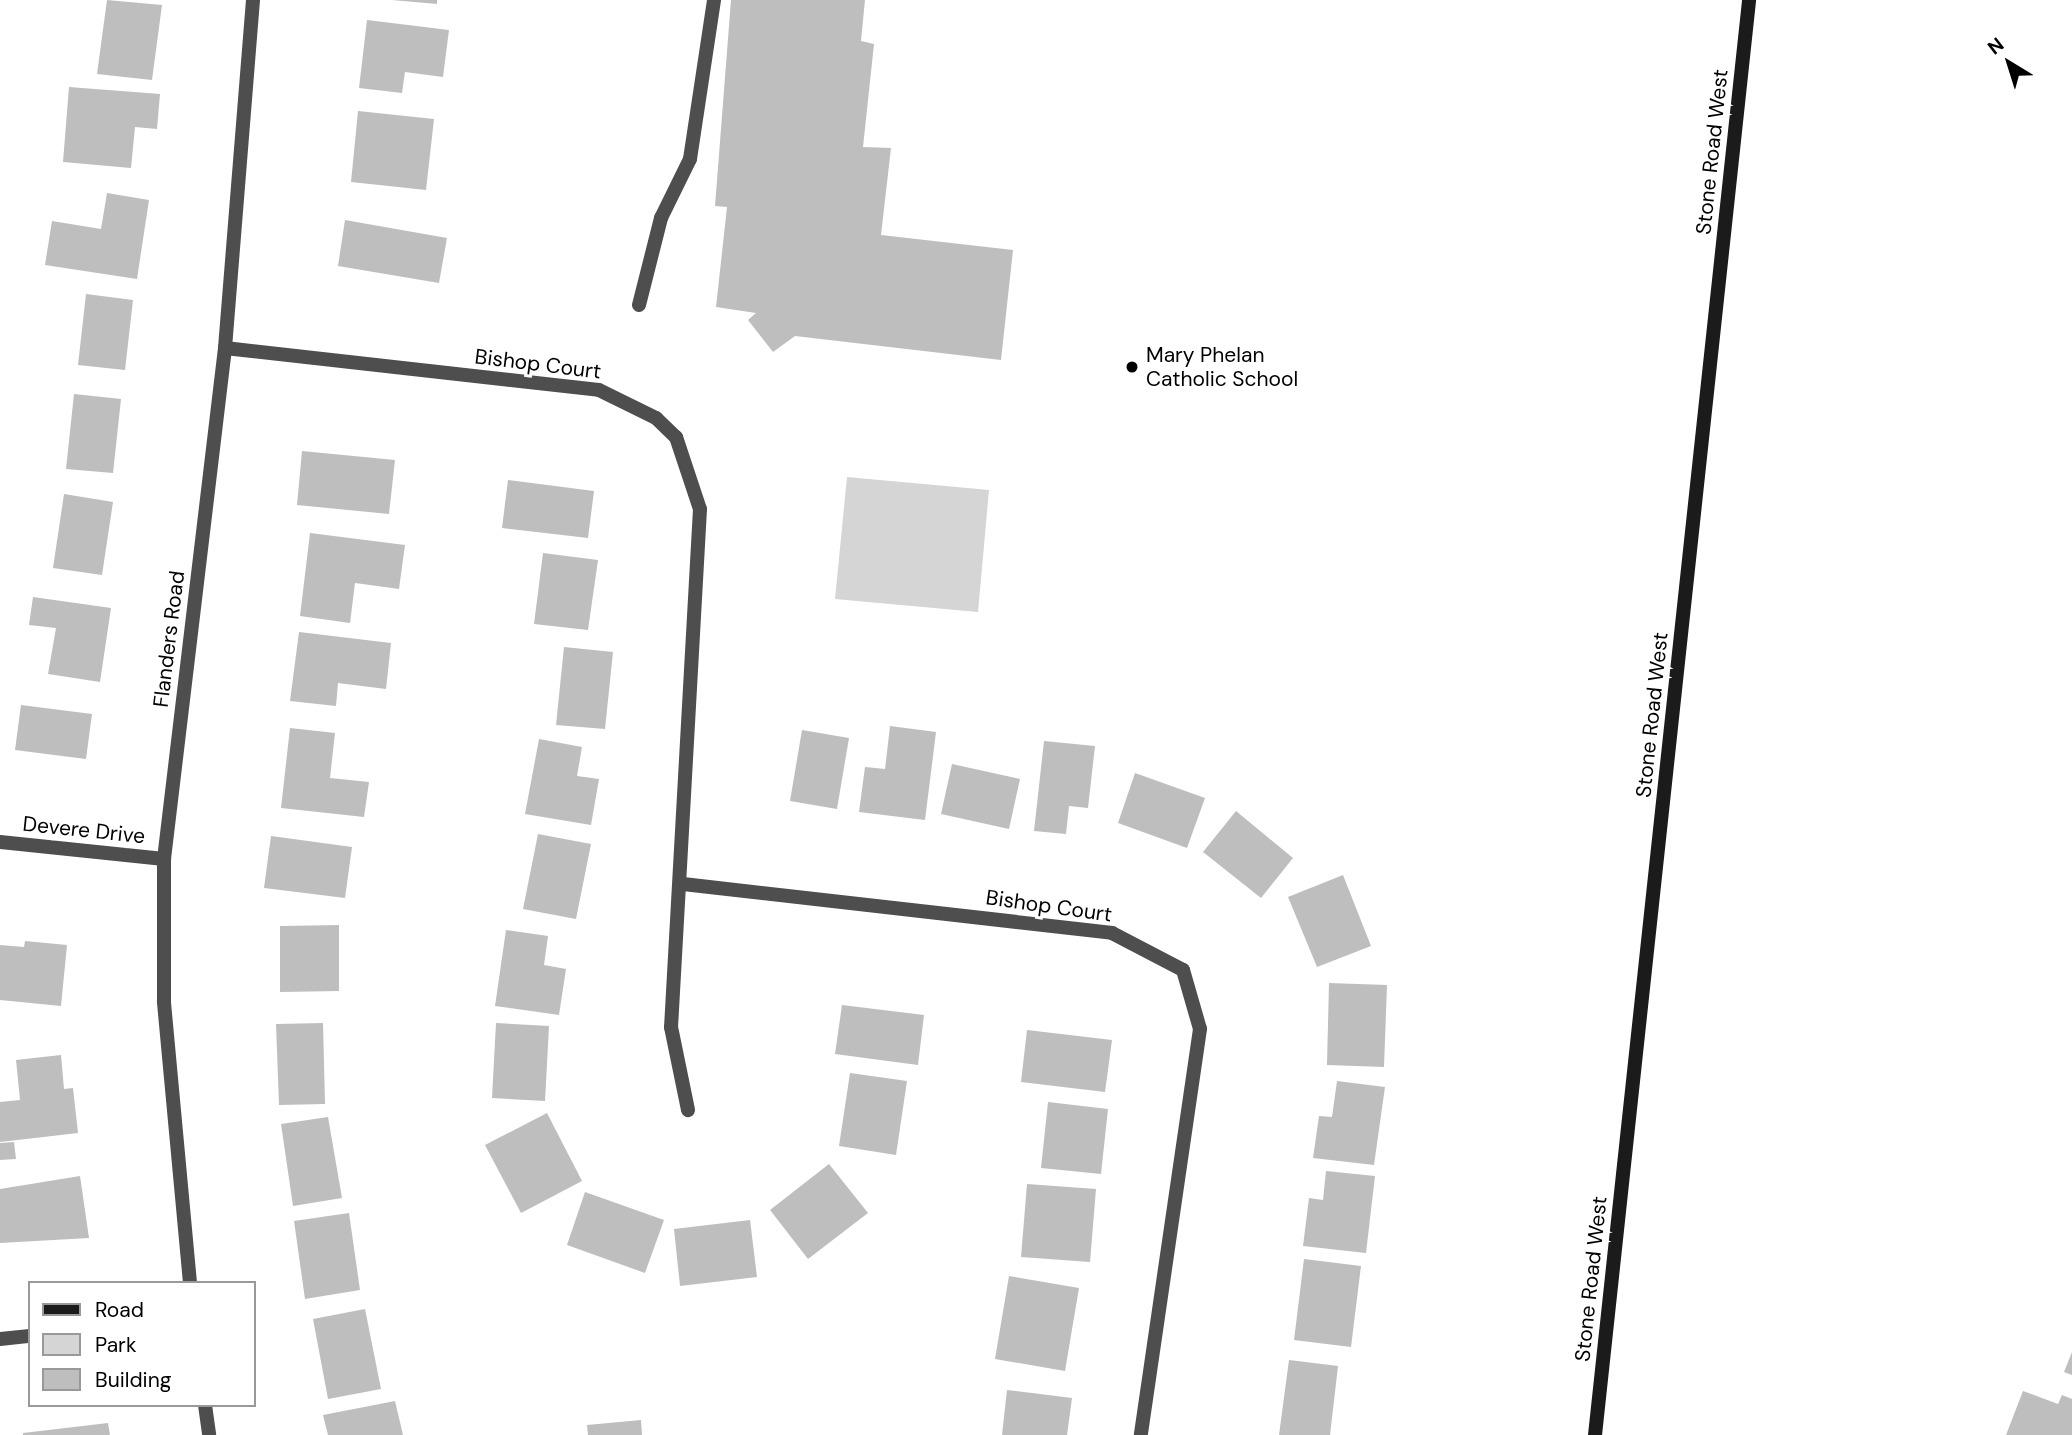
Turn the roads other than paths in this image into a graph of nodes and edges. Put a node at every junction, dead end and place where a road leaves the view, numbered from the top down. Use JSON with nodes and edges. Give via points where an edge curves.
{"nodes":[{"id":1,"x":253,"y":0,"type":"edge"},
{"id":2,"x":714,"y":0,"type":"edge"},
{"id":3,"x":1749,"y":0,"type":"edge"},
{"id":4,"x":639,"y":305,"type":"dead end"},
{"id":5,"x":225,"y":348,"type":"junction"},
{"id":6,"x":0,"y":842,"type":"edge"},
{"id":7,"x":164,"y":859,"type":"junction"},
{"id":8,"x":682,"y":884,"type":"junction"},
{"id":9,"x":688,"y":1110,"type":"dead end"},
{"id":10,"x":190,"y":1281,"type":"edge"},
{"id":11,"x":28,"y":1336,"type":"edge"},
{"id":12,"x":0,"y":1339,"type":"edge"},
{"id":13,"x":205,"y":1407,"type":"edge"},
{"id":14,"x":209,"y":1435,"type":"edge"},
{"id":15,"x":1141,"y":1435,"type":"edge"},
{"id":16,"x":1595,"y":1435,"type":"edge"}],
"edges":[{"from":1,"to":5,"type":"street","name":"Flanders Road"},
{"from":2,"to":4,"type":"street","via":[[690,159],[661,218]]},
{"from":3,"to":16,"type":"main road","name":"Stone Road West"},
{"from":5,"to":7,"type":"street","name":"Flanders Road"},
{"from":5,"to":8,"type":"street","name":"Bishop Court","via":[[599,390],[656,418],[676,437],[700,509]]},
{"from":6,"to":7,"type":"street","name":"Devere Drive"},
{"from":7,"to":10,"type":"street","name":"Flanders Road","via":[[164,1002]]},
{"from":8,"to":9,"type":"street","name":"Bishop Court","via":[[671,1027]]},
{"from":8,"to":15,"type":"street","name":"Bishop Court","via":[[1112,933],[1183,970],[1200,1029]]},
{"from":11,"to":12,"type":"street"},
{"from":13,"to":14,"type":"street"}]}
